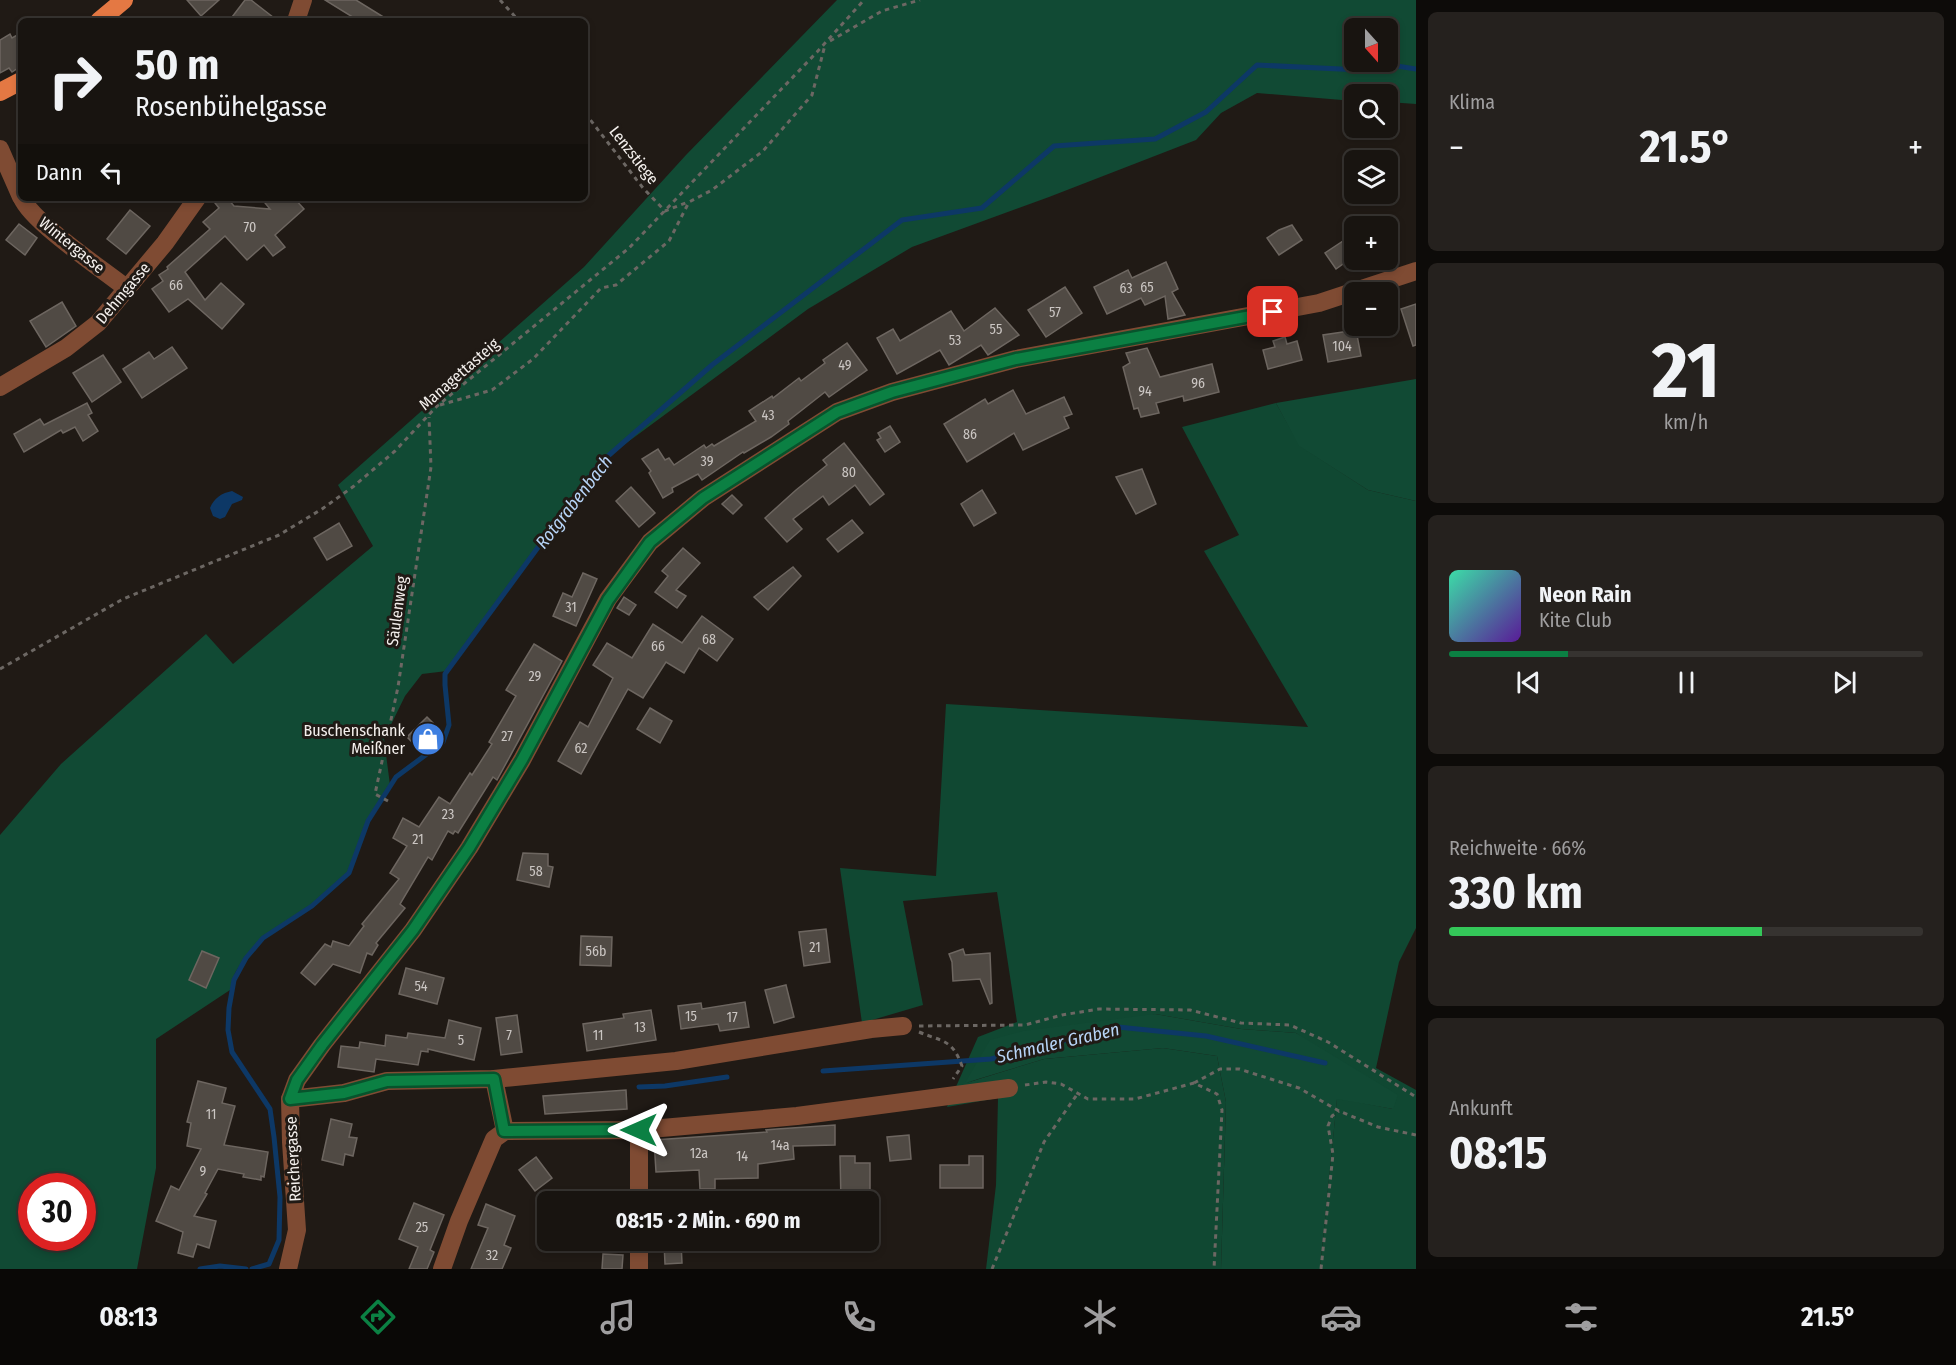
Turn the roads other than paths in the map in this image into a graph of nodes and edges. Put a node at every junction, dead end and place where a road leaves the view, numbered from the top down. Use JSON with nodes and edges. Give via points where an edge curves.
{"nodes":[{"id":1,"x":124,"y":0,"type":"edge"},
{"id":2,"x":303,"y":0,"type":"edge"},
{"id":3,"x":103,"y":18,"type":"edge"},
{"id":4,"x":297,"y":18,"type":"edge"},
{"id":5,"x":18,"y":83,"type":"edge"},
{"id":6,"x":0,"y":92,"type":"edge"},
{"id":7,"x":0,"y":149,"type":"edge"},
{"id":8,"x":18,"y":190,"type":"edge"},
{"id":9,"x":23,"y":201,"type":"edge"},
{"id":10,"x":195,"y":201,"type":"edge"},
{"id":11,"x":1416,"y":271,"type":"edge"},
{"id":12,"x":126,"y":288,"type":"junction"},
{"id":13,"x":0,"y":387,"type":"edge"},
{"id":14,"x":903,"y":1026,"type":"road end"},
{"id":15,"x":494,"y":1079,"type":"junction"},
{"id":16,"x":1009,"y":1088,"type":"road end"},
{"id":17,"x":290,"y":1099,"type":"junction"},
{"id":18,"x":639,"y":1130,"type":"junction"},
{"id":19,"x":504,"y":1131,"type":"junction"},
{"id":20,"x":639,"y":1191,"type":"edge"},
{"id":21,"x":639,"y":1251,"type":"edge"},
{"id":22,"x":288,"y":1269,"type":"edge"},
{"id":23,"x":442,"y":1269,"type":"edge"},
{"id":24,"x":639,"y":1269,"type":"edge"}],
"edges":[{"from":1,"to":3,"type":"main road"},
{"from":2,"to":4,"type":"street"},
{"from":5,"to":6,"type":"main road"},
{"from":7,"to":8,"type":"street","name":"Wintergasse"},
{"from":9,"to":12,"type":"street","name":"Wintergasse","via":[[42,223]]},
{"from":10,"to":12,"type":"street","name":"Dehmgasse"},
{"from":11,"to":17,"type":"street","name":"Reichergasse","via":[[1319,303],[1016,359],[892,392],[837,412],[703,498],[650,542],[608,600],[473,842],[413,930],[297,1080]]},
{"from":12,"to":13,"type":"street","name":"Dehmgasse","via":[[98,323],[66,348]]},
{"from":14,"to":15,"type":"street","via":[[676,1060]]},
{"from":15,"to":17,"type":"street","via":[[387,1081],[344,1093]]},
{"from":15,"to":19,"type":"street"},
{"from":16,"to":18,"type":"street","via":[[797,1116]]},
{"from":17,"to":22,"type":"street","name":"Reichergasse","via":[[297,1230]]},
{"from":18,"to":19,"type":"street"},
{"from":18,"to":20,"type":"street"},
{"from":19,"to":23,"type":"street","via":[[494,1139]]},
{"from":21,"to":24,"type":"street"}]}
